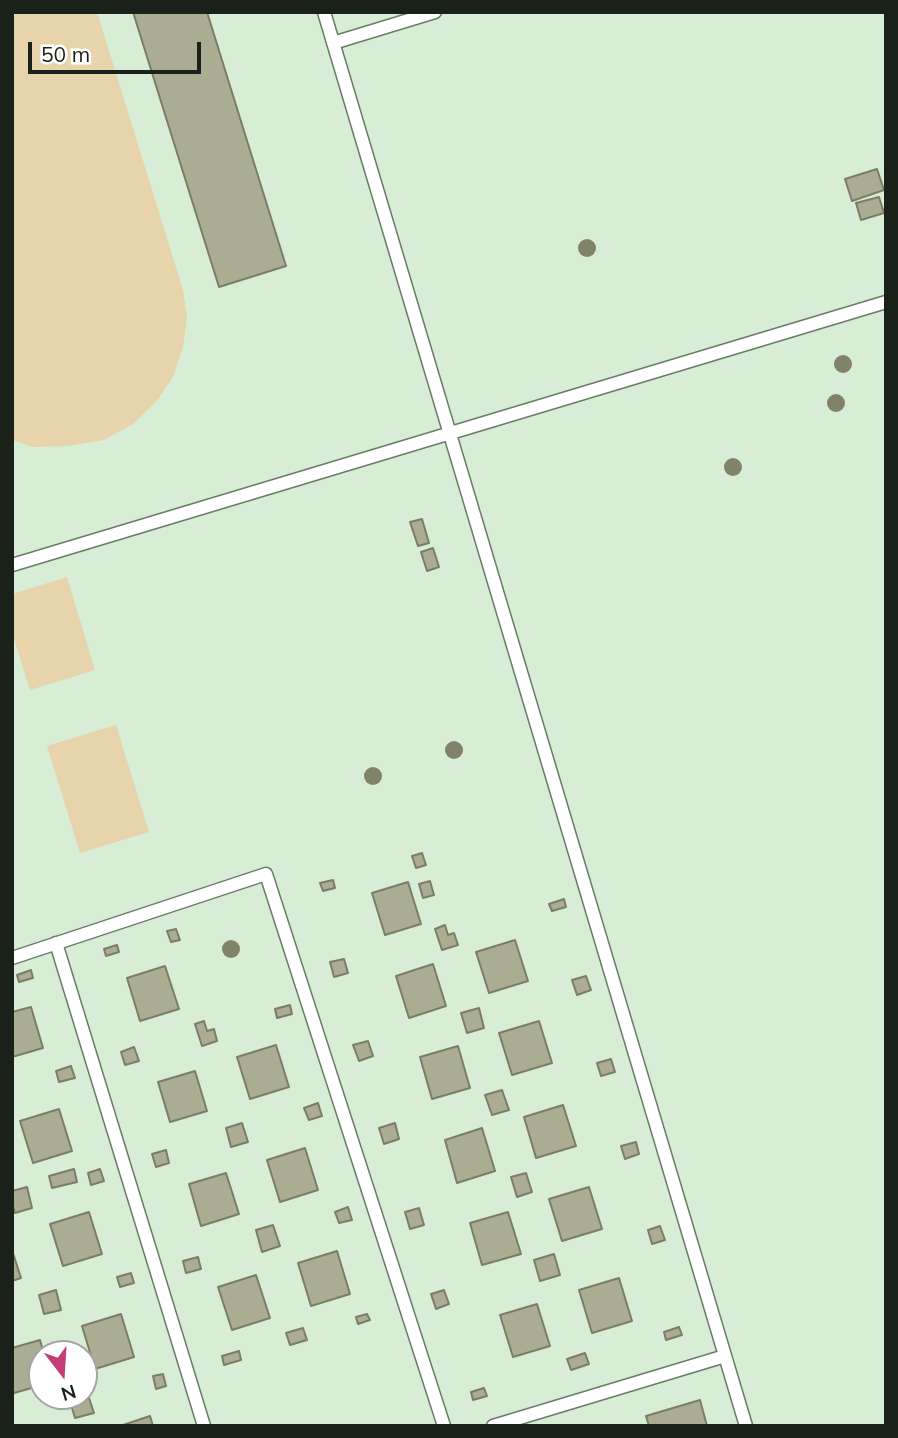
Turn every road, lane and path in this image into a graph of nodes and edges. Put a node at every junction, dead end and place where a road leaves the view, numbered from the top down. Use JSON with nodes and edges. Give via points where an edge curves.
{"nodes":[{"id":1,"x":324,"y":12,"type":"edge"},
{"id":2,"x":435,"y":12,"type":"edge"},
{"id":3,"x":333,"y":43,"type":"junction"},
{"id":4,"x":886,"y":302,"type":"edge"},
{"id":5,"x":449,"y":433,"type":"junction"},
{"id":6,"x":12,"y":565,"type":"edge"},
{"id":7,"x":56,"y":943,"type":"junction"},
{"id":8,"x":12,"y":958,"type":"edge"},
{"id":9,"x":725,"y":1356,"type":"junction"},
{"id":10,"x":204,"y":1426,"type":"edge"},
{"id":11,"x":444,"y":1426,"type":"edge"},
{"id":12,"x":493,"y":1426,"type":"edge"},
{"id":13,"x":746,"y":1426,"type":"edge"}],
"edges":[{"from":1,"to":3,"type":"lane"},
{"from":2,"to":3,"type":"lane"},
{"from":3,"to":5,"type":"lane"},
{"from":4,"to":5,"type":"lane"},
{"from":5,"to":6,"type":"lane"},
{"from":5,"to":9,"type":"lane"},
{"from":7,"to":8,"type":"lane"},
{"from":7,"to":10,"type":"lane"},
{"from":7,"to":11,"type":"lane","via":[[266,874]]},
{"from":9,"to":12,"type":"lane"},
{"from":9,"to":13,"type":"lane"}]}
